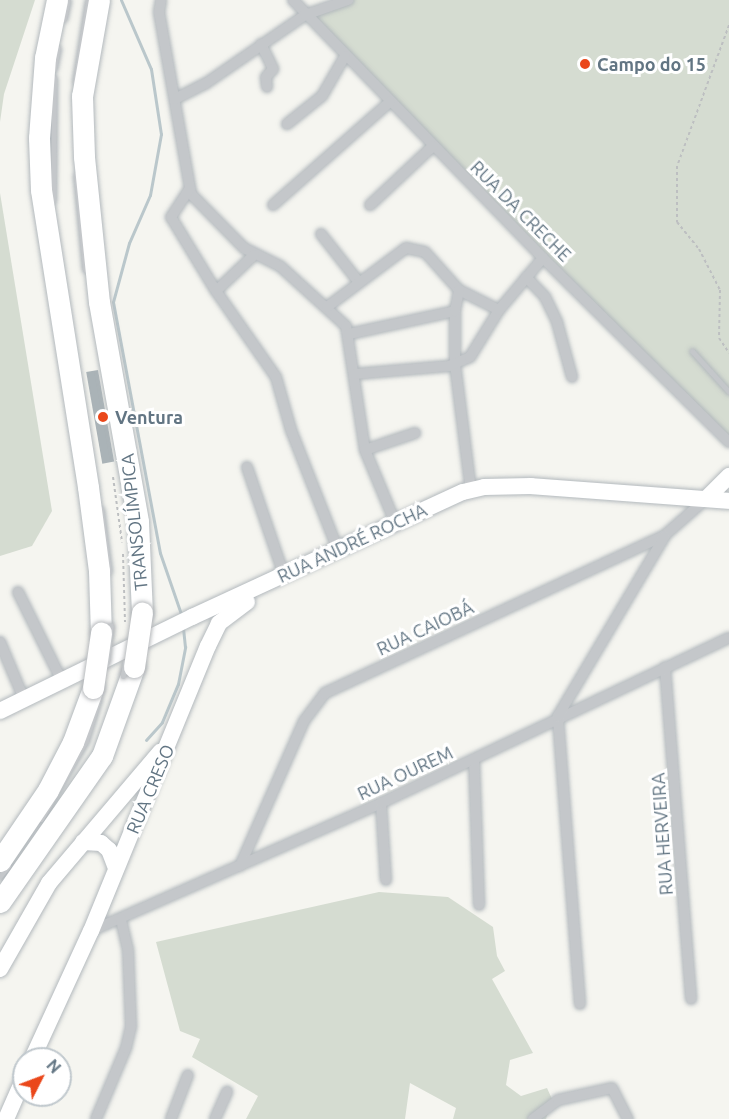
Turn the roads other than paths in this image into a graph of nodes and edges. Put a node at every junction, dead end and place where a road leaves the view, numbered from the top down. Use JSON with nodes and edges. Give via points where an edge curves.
{"nodes":[{"id":1,"x":57,"y":0,"type":"edge"},
{"id":2,"x":68,"y":0,"type":"edge"},
{"id":3,"x":88,"y":0,"type":"edge"},
{"id":4,"x":99,"y":0,"type":"edge"},
{"id":5,"x":161,"y":0,"type":"edge"},
{"id":6,"x":293,"y":0,"type":"edge"},
{"id":7,"x":348,"y":0,"type":"edge"},
{"id":8,"x":305,"y":15,"type":"junction"},
{"id":9,"x":61,"y":29,"type":"dead end"},
{"id":10,"x":59,"y":39,"type":"dead end"},
{"id":11,"x":261,"y":44,"type":"junction"},
{"id":12,"x":345,"y":56,"type":"junction"},
{"id":13,"x":267,"y":87,"type":"dead end"},
{"id":14,"x":174,"y":99,"type":"junction"},
{"id":15,"x":390,"y":102,"type":"junction"},
{"id":16,"x":74,"y":106,"type":"dead end"},
{"id":17,"x":287,"y":124,"type":"dead end"},
{"id":18,"x":433,"y":146,"type":"junction"},
{"id":19,"x":75,"y":161,"type":"dead end"},
{"id":20,"x":190,"y":188,"type":"junction"},
{"id":21,"x":273,"y":205,"type":"dead end"},
{"id":22,"x":370,"y":206,"type":"dead end"},
{"id":23,"x":54,"y":213,"type":"dead end"},
{"id":24,"x":55,"y":225,"type":"dead end"},
{"id":25,"x":321,"y":234,"type":"dead end"},
{"id":26,"x":254,"y":255,"type":"junction"},
{"id":27,"x":543,"y":258,"type":"junction"},
{"id":28,"x":526,"y":277,"type":"junction"},
{"id":29,"x":87,"y":279,"type":"dead end"},
{"id":30,"x":357,"y":281,"type":"junction"},
{"id":31,"x":459,"y":290,"type":"junction"},
{"id":32,"x":216,"y":291,"type":"junction"},
{"id":33,"x":67,"y":300,"type":"dead end"},
{"id":34,"x":91,"y":302,"type":"dead end"},
{"id":35,"x":327,"y":307,"type":"junction"},
{"id":36,"x":499,"y":310,"type":"junction"},
{"id":37,"x":455,"y":311,"type":"junction"},
{"id":38,"x":349,"y":334,"type":"junction"},
{"id":39,"x":692,"y":351,"type":"dead end"},
{"id":40,"x":455,"y":364,"type":"junction"},
{"id":41,"x":355,"y":375,"type":"junction"},
{"id":42,"x":572,"y":377,"type":"dead end"},
{"id":43,"x":729,"y":392,"type":"edge"},
{"id":44,"x":415,"y":433,"type":"dead end"},
{"id":45,"x":729,"y":442,"type":"edge"},
{"id":46,"x":365,"y":450,"type":"junction"},
{"id":47,"x":247,"y":467,"type":"dead end"},
{"id":48,"x":729,"y":476,"type":"edge"},
{"id":49,"x":471,"y":490,"type":"junction"},
{"id":50,"x":124,"y":492,"type":"dead end"},
{"id":51,"x":706,"y":499,"type":"junction"},
{"id":52,"x":729,"y":501,"type":"edge"},
{"id":53,"x":101,"y":504,"type":"dead end"},
{"id":54,"x":395,"y":522,"type":"junction"},
{"id":55,"x":665,"y":535,"type":"junction"},
{"id":56,"x":130,"y":539,"type":"dead end"},
{"id":57,"x":338,"y":550,"type":"junction"},
{"id":58,"x":314,"y":561,"type":"junction"},
{"id":59,"x":284,"y":575,"type":"junction"},
{"id":60,"x":110,"y":584,"type":"dead end"},
{"id":61,"x":18,"y":592,"type":"dead end"},
{"id":62,"x":137,"y":604,"type":"junction"},
{"id":63,"x":729,"y":638,"type":"edge"},
{"id":64,"x":0,"y":642,"type":"edge"},
{"id":65,"x":128,"y":642,"type":"dead end"},
{"id":66,"x":665,"y":668,"type":"junction"},
{"id":67,"x":128,"y":671,"type":"junction"},
{"id":68,"x":62,"y":681,"type":"junction"},
{"id":69,"x":100,"y":684,"type":"junction"},
{"id":70,"x":24,"y":699,"type":"junction"},
{"id":71,"x":0,"y":711,"type":"edge"},
{"id":72,"x":558,"y":716,"type":"junction"},
{"id":73,"x":171,"y":740,"type":"junction"},
{"id":74,"x":96,"y":747,"type":"dead end"},
{"id":75,"x":474,"y":759,"type":"junction"},
{"id":76,"x":84,"y":766,"type":"dead end"},
{"id":77,"x":381,"y":802,"type":"junction"},
{"id":78,"x":35,"y":828,"type":"dead end"},
{"id":79,"x":83,"y":842,"type":"junction"},
{"id":80,"x":14,"y":860,"type":"edge"},
{"id":81,"x":240,"y":867,"type":"junction"},
{"id":82,"x":116,"y":868,"type":"junction"},
{"id":83,"x":0,"y":876,"type":"edge"},
{"id":84,"x":386,"y":880,"type":"dead end"},
{"id":85,"x":0,"y":888,"type":"edge"},
{"id":86,"x":0,"y":903,"type":"edge"},
{"id":87,"x":479,"y":905,"type":"dead end"},
{"id":88,"x":0,"y":917,"type":"edge"},
{"id":89,"x":121,"y":919,"type":"junction"},
{"id":90,"x":91,"y":932,"type":"junction"},
{"id":91,"x":0,"y":969,"type":"edge"},
{"id":92,"x":691,"y":999,"type":"dead end"},
{"id":93,"x":580,"y":1004,"type":"dead end"},
{"id":94,"x":38,"y":1047,"type":"edge"},
{"id":95,"x":188,"y":1076,"type":"dead end"},
{"id":96,"x":227,"y":1092,"type":"dead end"},
{"id":97,"x":96,"y":1119,"type":"edge"},
{"id":98,"x":171,"y":1119,"type":"edge"},
{"id":99,"x":215,"y":1119,"type":"edge"},
{"id":100,"x":533,"y":1119,"type":"edge"},
{"id":101,"x":628,"y":1119,"type":"edge"}],
"edges":[{"from":1,"to":69,"type":"highway","name":"TRANSOLÍMPICA","bridge":true,"via":[[45,58],[40,190],[107,624]]},
{"from":2,"to":9,"type":"lane"},
{"from":3,"to":16,"type":"lane","via":[[75,61]]},
{"from":4,"to":62,"type":"highway","name":"TRANSOLÍMPICA","via":[[82,96],[84,157],[99,302],[138,522]]},
{"from":5,"to":14,"type":"street","via":[[159,12]]},
{"from":6,"to":8,"type":"street","name":"RUA DA CRECHE"},
{"from":7,"to":8,"type":"street"},
{"from":8,"to":11,"type":"street"},
{"from":8,"to":12,"type":"street","name":"RUA DA CRECHE"},
{"from":10,"to":23,"type":"lane","via":[[52,136]]},
{"from":11,"to":13,"type":"street","via":[[273,69],[266,77]]},
{"from":11,"to":14,"type":"street","via":[[205,84]]},
{"from":12,"to":15,"type":"street","name":"RUA DA CRECHE"},
{"from":12,"to":17,"type":"street","via":[[317,101]]},
{"from":14,"to":20,"type":"street"},
{"from":15,"to":18,"type":"street","name":"RUA DA CRECHE"},
{"from":15,"to":21,"type":"street"},
{"from":18,"to":22,"type":"street"},
{"from":18,"to":27,"type":"street","name":"RUA DA CRECHE"},
{"from":19,"to":29,"type":"lane"},
{"from":20,"to":26,"type":"street","via":[[197,203]]},
{"from":20,"to":32,"type":"street","via":[[171,217]]},
{"from":24,"to":33,"type":"lane"},
{"from":25,"to":30,"type":"street"},
{"from":26,"to":32,"type":"street"},
{"from":26,"to":35,"type":"street","via":[[280,266],[304,292]]},
{"from":27,"to":28,"type":"street"},
{"from":27,"to":45,"type":"street","name":"RUA DA CRECHE"},
{"from":28,"to":36,"type":"street"},
{"from":28,"to":42,"type":"street","via":[[545,297],[557,322]]},
{"from":30,"to":31,"type":"street","via":[[399,252],[414,248],[438,263]]},
{"from":30,"to":35,"type":"street"},
{"from":31,"to":36,"type":"street"},
{"from":31,"to":37,"type":"street"},
{"from":32,"to":57,"type":"street","via":[[276,377],[291,430]]},
{"from":34,"to":50,"type":"lane","name":"TRANSOLÍMPICA"},
{"from":35,"to":38,"type":"street","via":[[340,318]]},
{"from":36,"to":40,"type":"street","via":[[475,352]]},
{"from":37,"to":38,"type":"street"},
{"from":37,"to":40,"type":"street"},
{"from":38,"to":41,"type":"street"},
{"from":39,"to":43,"type":"lane"},
{"from":40,"to":41,"type":"street"},
{"from":40,"to":49,"type":"street"},
{"from":41,"to":46,"type":"street"},
{"from":44,"to":46,"type":"street"},
{"from":46,"to":54,"type":"street"},
{"from":47,"to":59,"type":"street"},
{"from":48,"to":51,"type":"street"},
{"from":49,"to":51,"type":"street","name":"RUA ANDRÉ ROCHA","via":[[531,486]]},
{"from":49,"to":54,"type":"street","name":"RUA ANDRÉ ROCHA"},
{"from":51,"to":52,"type":"street","name":"RUA ANDRÉ ROCHA"},
{"from":51,"to":55,"type":"street","name":"RUA CAIOBÁ"},
{"from":53,"to":60,"type":"lane","name":"TRANSOLÍMPICA"},
{"from":54,"to":57,"type":"street","name":"RUA ANDRÉ ROCHA"},
{"from":55,"to":72,"type":"street"},
{"from":55,"to":81,"type":"street","name":"RUA CAIOBÁ","via":[[326,693],[304,721]]},
{"from":56,"to":62,"type":"lane","name":"TRANSOLÍMPICA"},
{"from":57,"to":58,"type":"street","name":"RUA ANDRÉ ROCHA"},
{"from":58,"to":59,"type":"street","name":"RUA ANDRÉ ROCHA"},
{"from":58,"to":73,"type":"street","name":"RUA CRESO","via":[[292,580],[243,603],[219,623]]},
{"from":59,"to":68,"type":"street","name":"RUA ANDRÉ ROCHA"},
{"from":61,"to":68,"type":"street"},
{"from":62,"to":67,"type":"highway","name":"TRANSOLÍMPICA","bridge":true},
{"from":63,"to":66,"type":"street","name":"RUA OUREM"},
{"from":64,"to":70,"type":"street"},
{"from":65,"to":67,"type":"lane","bridge":true},
{"from":66,"to":72,"type":"street","name":"RUA OUREM"},
{"from":66,"to":92,"type":"street","name":"RUA HERVEIRA"},
{"from":67,"to":74,"type":"lane"},
{"from":67,"to":80,"type":"highway","name":"TRANSOLÍMPICA","via":[[102,756]]},
{"from":68,"to":70,"type":"street","name":"RUA ANDRÉ ROCHA"},
{"from":69,"to":78,"type":"lane","via":[[86,741],[60,792]]},
{"from":69,"to":80,"type":"highway","name":"TRANSOLÍMPICA"},
{"from":70,"to":71,"type":"street","name":"RUA ANDRÉ ROCHA"},
{"from":72,"to":75,"type":"street","name":"RUA OUREM"},
{"from":72,"to":93,"type":"street"},
{"from":73,"to":79,"type":"street"},
{"from":73,"to":82,"type":"street","name":"RUA CRESO"},
{"from":75,"to":77,"type":"street","name":"RUA OUREM"},
{"from":75,"to":87,"type":"street"},
{"from":76,"to":85,"type":"lane"},
{"from":77,"to":81,"type":"street","name":"RUA OUREM"},
{"from":77,"to":84,"type":"street"},
{"from":79,"to":82,"type":"street","via":[[101,843],[110,850]]},
{"from":79,"to":91,"type":"street","via":[[35,903]]},
{"from":80,"to":83,"type":"lane"},
{"from":80,"to":86,"type":"highway","name":"TRANSOLÍMPICA"},
{"from":80,"to":88,"type":"highway"},
{"from":81,"to":89,"type":"street","name":"RUA OUREM"},
{"from":82,"to":90,"type":"street","name":"RUA CRESO"},
{"from":89,"to":90,"type":"street","name":"RUA OUREM"},
{"from":89,"to":97,"type":"street","via":[[128,950],[131,1027]]},
{"from":90,"to":94,"type":"street","name":"RUA CRESO"},
{"from":95,"to":98,"type":"street"},
{"from":96,"to":99,"type":"street"},
{"from":100,"to":101,"type":"street","via":[[558,1100],[610,1084]]}]}
